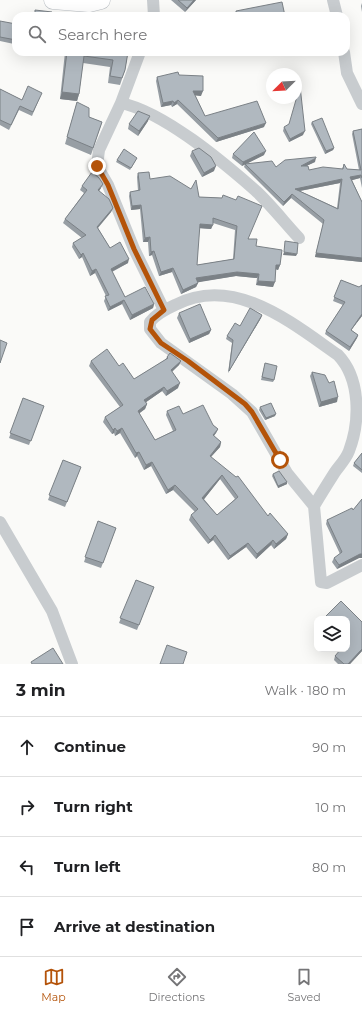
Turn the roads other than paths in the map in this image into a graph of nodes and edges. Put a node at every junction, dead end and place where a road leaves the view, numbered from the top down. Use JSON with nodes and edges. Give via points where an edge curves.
{"nodes":[{"id":1,"x":53,"y":0,"type":"edge"},
{"id":2,"x":101,"y":0,"type":"edge"},
{"id":3,"x":154,"y":0,"type":"edge"},
{"id":4,"x":333,"y":0,"type":"edge"},
{"id":5,"x":154,"y":12,"type":"edge"},
{"id":6,"x":336,"y":12,"type":"edge"},
{"id":7,"x":139,"y":56,"type":"edge"},
{"id":8,"x":345,"y":56,"type":"edge"},
{"id":9,"x":121,"y":103,"type":"junction"},
{"id":10,"x":362,"y":104,"type":"edge"},
{"id":11,"x":299,"y":238,"type":"dead end"},
{"id":12,"x":164,"y":310,"type":"junction"},
{"id":13,"x":358,"y":394,"type":"edge"},
{"id":14,"x":314,"y":506,"type":"junction"},
{"id":15,"x":0,"y":522,"type":"edge"},
{"id":16,"x":362,"y":565,"type":"edge"},
{"id":17,"x":72,"y":664,"type":"edge"}],
"edges":[{"from":1,"to":2,"type":"main road"},
{"from":3,"to":5,"type":"street"},
{"from":4,"to":6,"type":"street"},
{"from":7,"to":9,"type":"street"},
{"from":8,"to":10,"type":"street","via":[[347,73]]},
{"from":9,"to":11,"type":"street","via":[[143,109],[195,141],[257,192]]},
{"from":9,"to":12,"type":"street","via":[[99,150],[97,166]]},
{"from":12,"to":13,"type":"street","via":[[186,299],[200,297],[231,296],[248,300],[272,311],[338,355],[346,364]]},
{"from":12,"to":14,"type":"street","via":[[150,322],[150,329],[155,336],[252,412],[287,472]]},
{"from":13,"to":14,"type":"street","via":[[355,428],[349,451]]},
{"from":14,"to":16,"type":"street","via":[[321,582],[326,583]]},
{"from":15,"to":17,"type":"street","via":[[52,611]]}]}
